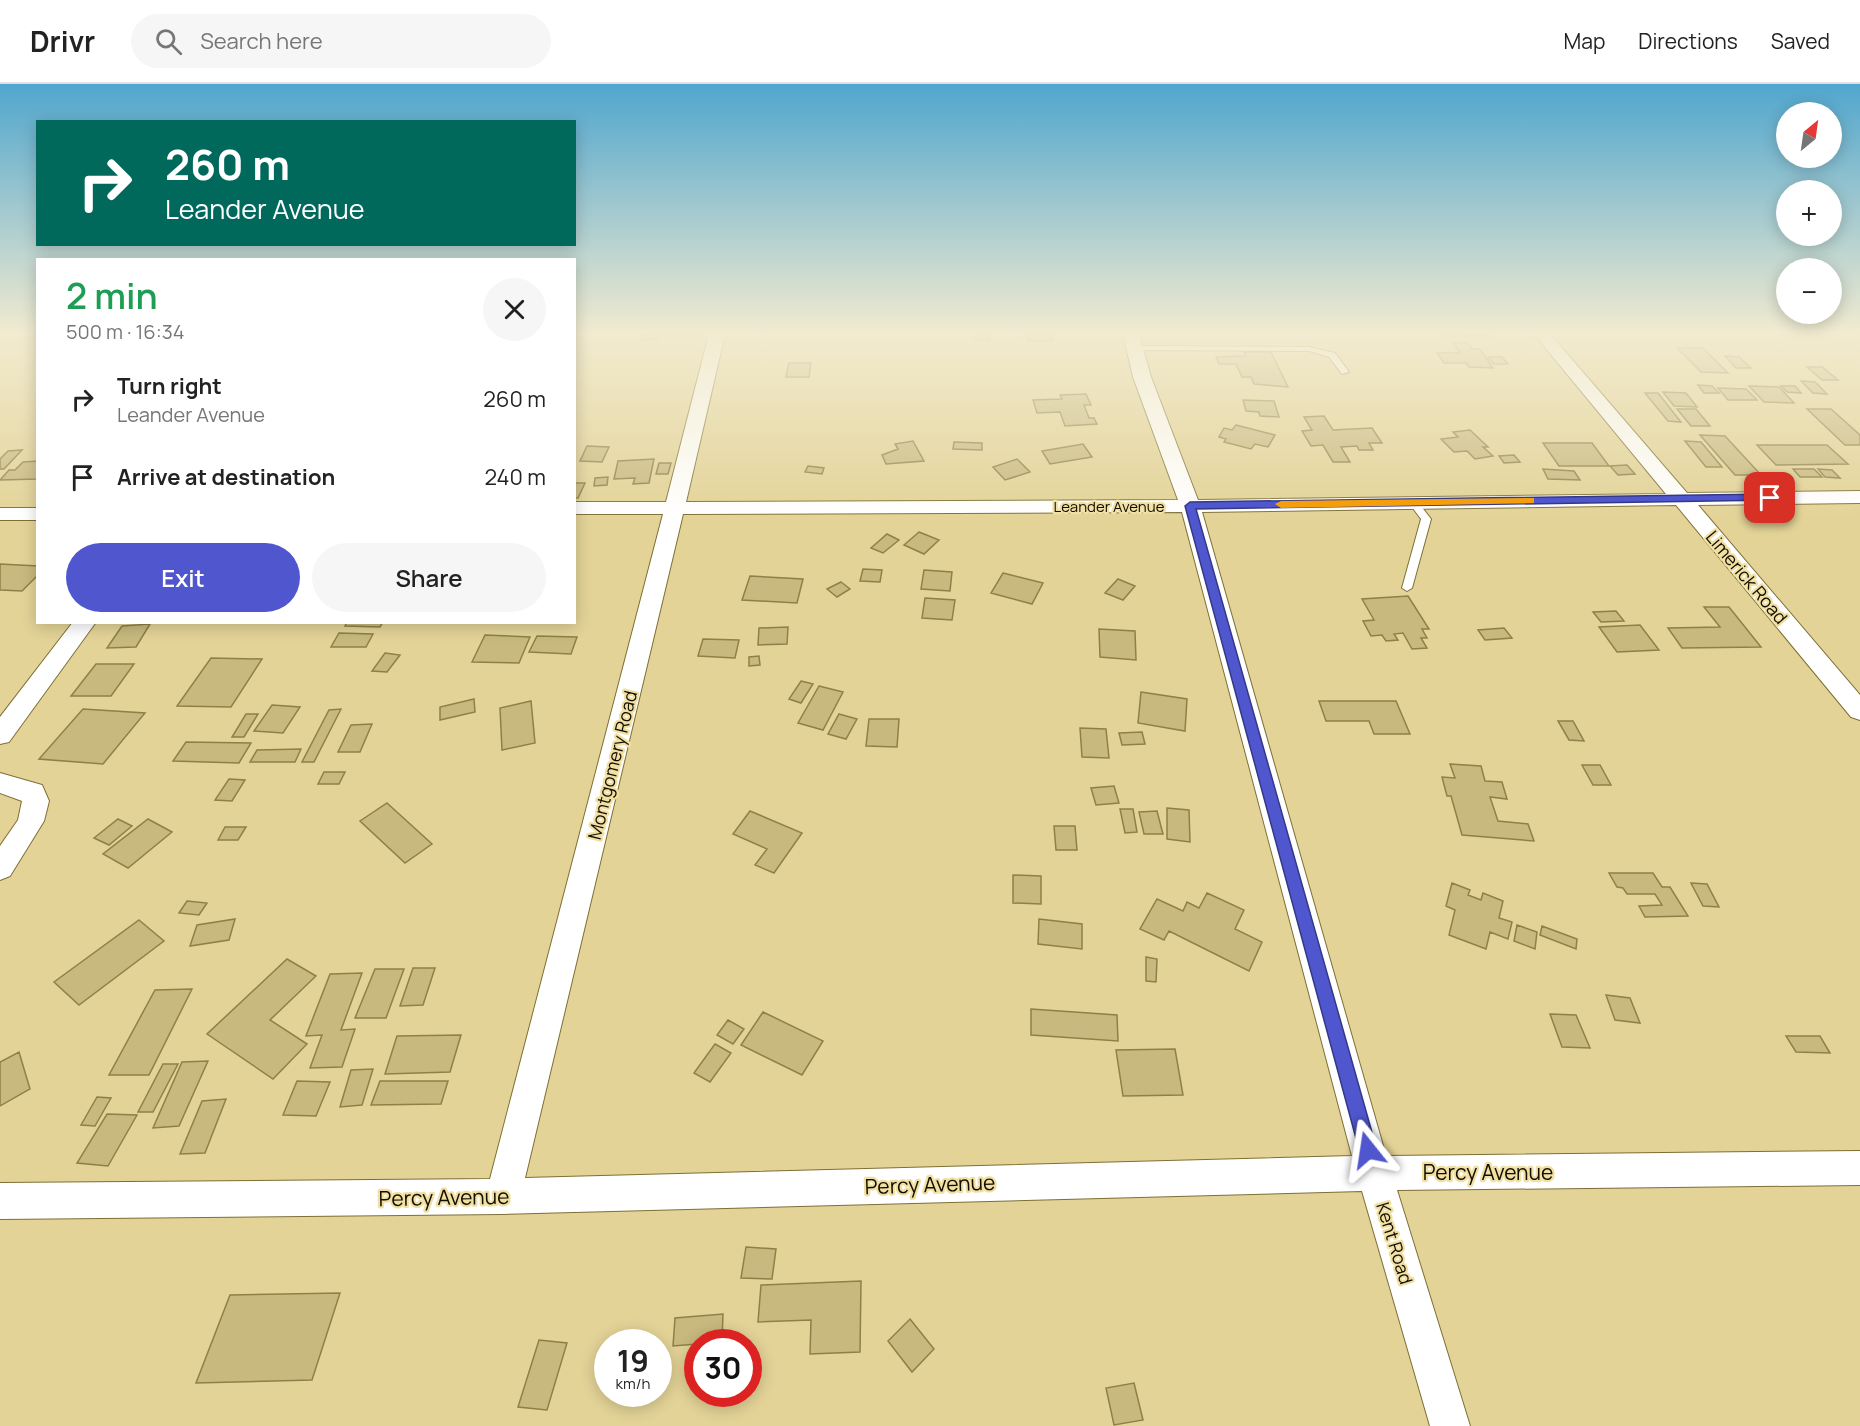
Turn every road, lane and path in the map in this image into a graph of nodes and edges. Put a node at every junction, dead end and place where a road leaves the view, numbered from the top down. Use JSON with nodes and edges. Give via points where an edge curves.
{"nodes":[{"id":1,"x":701,"y":397,"type":"edge"},
{"id":2,"x":1152,"y":397,"type":"edge"},
{"id":3,"x":1595,"y":397,"type":"edge"},
{"id":4,"x":1860,"y":497,"type":"edge"},
{"id":5,"x":1681,"y":498,"type":"junction"},
{"id":6,"x":1414,"y":503,"type":"junction"},
{"id":7,"x":1190,"y":506,"type":"junction"},
{"id":8,"x":674,"y":507,"type":"junction"},
{"id":9,"x":576,"y":508,"type":"edge"},
{"id":10,"x":0,"y":514,"type":"edge"},
{"id":11,"x":36,"y":514,"type":"edge"},
{"id":12,"x":1407,"y":588,"type":"dead end"},
{"id":13,"x":83,"y":624,"type":"edge"},
{"id":14,"x":1860,"y":711,"type":"edge"},
{"id":15,"x":0,"y":735,"type":"edge"},
{"id":16,"x":0,"y":783,"type":"edge"},
{"id":17,"x":0,"y":868,"type":"edge"},
{"id":18,"x":1860,"y":1168,"type":"edge"},
{"id":19,"x":1374,"y":1173,"type":"junction"},
{"id":20,"x":503,"y":1196,"type":"junction"},
{"id":21,"x":0,"y":1201,"type":"edge"},
{"id":22,"x":1450,"y":1426,"type":"edge"}],
"edges":[{"from":1,"to":8,"type":"street","name":"Montgomery Road"},
{"from":2,"to":7,"type":"street","name":"Kent Road"},
{"from":3,"to":5,"type":"street","name":"Limerick Road"},
{"from":4,"to":5,"type":"street","name":"Leander Avenue"},
{"from":5,"to":6,"type":"street","name":"Leander Avenue"},
{"from":5,"to":14,"type":"street","name":"Limerick Road"},
{"from":6,"to":7,"type":"street","name":"Leander Avenue"},
{"from":6,"to":12,"type":"lane","via":[[1425,519]]},
{"from":7,"to":8,"type":"street","name":"Leander Avenue"},
{"from":7,"to":19,"type":"street","name":"Kent Road"},
{"from":8,"to":9,"type":"street","name":"Leander Avenue"},
{"from":8,"to":20,"type":"street","name":"Montgomery Road"},
{"from":10,"to":11,"type":"street"},
{"from":13,"to":15,"type":"street"},
{"from":16,"to":17,"type":"street","via":[[33,792],[35,801],[30,826]]},
{"from":18,"to":19,"type":"street","name":"Percy Avenue"},
{"from":19,"to":20,"type":"street","name":"Percy Avenue"},
{"from":19,"to":22,"type":"street","name":"Kent Road"},
{"from":20,"to":21,"type":"street","name":"Percy Avenue"}]}
